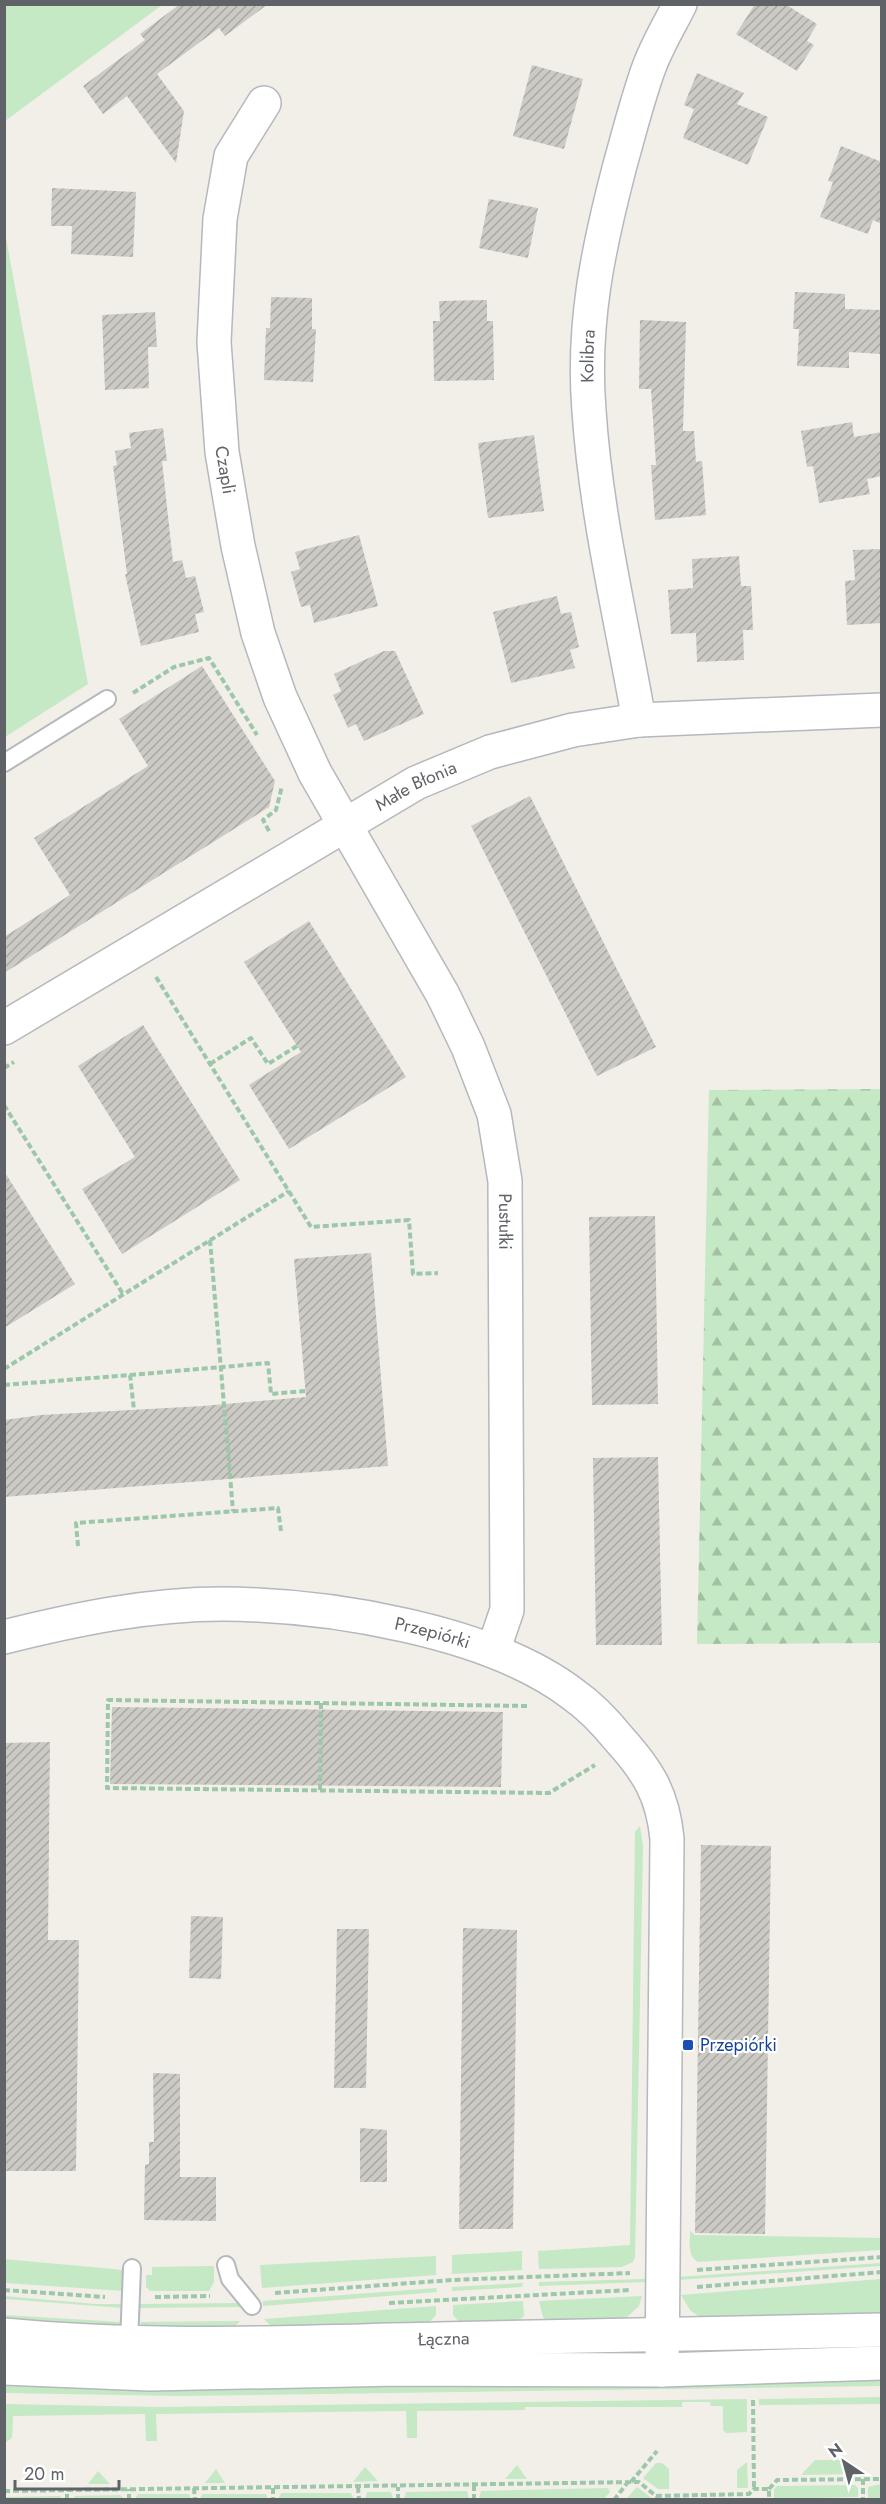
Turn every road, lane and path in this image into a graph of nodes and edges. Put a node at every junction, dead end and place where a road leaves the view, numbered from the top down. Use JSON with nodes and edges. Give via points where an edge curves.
{"nodes":[{"id":1,"x":680,"y":4,"type":"edge"},
{"id":2,"x":264,"y":103,"type":"dead end"},
{"id":3,"x":106,"y":699,"type":"joint"},
{"id":4,"x":882,"y":710,"type":"edge"},
{"id":5,"x":639,"y":720,"type":"junction"},
{"id":6,"x":259,"y":738,"type":"dead end"},
{"id":7,"x":4,"y":763,"type":"edge"},
{"id":8,"x":284,"y":778,"type":"dead end"},
{"id":9,"x":345,"y":825,"type":"junction"},
{"id":10,"x":271,"y":834,"type":"dead end"},
{"id":11,"x":165,"y":972,"type":"dead end"},
{"id":12,"x":156,"y":977,"type":"junction"},
{"id":13,"x":146,"y":983,"type":"dead end"},
{"id":14,"x":4,"y":1028,"type":"edge"},
{"id":15,"x":297,"y":1046,"type":"dead end"},
{"id":16,"x":15,"y":1062,"type":"dead end"},
{"id":17,"x":210,"y":1064,"type":"junction"},
{"id":18,"x":4,"y":1068,"type":"edge"},
{"id":19,"x":4,"y":1105,"type":"edge"},
{"id":20,"x":289,"y":1191,"type":"junction"},
{"id":21,"x":210,"y":1240,"type":"junction"},
{"id":22,"x":438,"y":1273,"type":"dead end"},
{"id":23,"x":123,"y":1294,"type":"junction"},
{"id":24,"x":220,"y":1367,"type":"junction"},
{"id":25,"x":4,"y":1369,"type":"edge"},
{"id":26,"x":130,"y":1375,"type":"junction"},
{"id":27,"x":4,"y":1385,"type":"edge"},
{"id":28,"x":305,"y":1391,"type":"dead end"},
{"id":29,"x":134,"y":1410,"type":"dead end"},
{"id":30,"x":234,"y":1511,"type":"junction"},
{"id":31,"x":280,"y":1531,"type":"dead end"},
{"id":32,"x":78,"y":1546,"type":"dead end"},
{"id":33,"x":4,"y":1637,"type":"edge"},
{"id":34,"x":493,"y":1651,"type":"junction"},
{"id":35,"x":321,"y":1703,"type":"junction"},
{"id":36,"x":529,"y":1706,"type":"dead end"},
{"id":37,"x":599,"y":1762,"type":"dead end"},
{"id":38,"x":320,"y":1790,"type":"junction"},
{"id":39,"x":882,"y":2257,"type":"edge"},
{"id":40,"x":226,"y":2265,"type":"dead end"},
{"id":41,"x":132,"y":2268,"type":"dead end"},
{"id":42,"x":692,"y":2269,"type":"dead end"},
{"id":43,"x":639,"y":2271,"type":"dead end"},
{"id":44,"x":882,"y":2272,"type":"edge"},
{"id":45,"x":690,"y":2287,"type":"dead end"},
{"id":46,"x":4,"y":2290,"type":"edge"},
{"id":47,"x":274,"y":2293,"type":"dead end"},
{"id":48,"x":217,"y":2296,"type":"dead end"},
{"id":49,"x":113,"y":2297,"type":"dead end"},
{"id":50,"x":153,"y":2297,"type":"dead end"},
{"id":51,"x":252,"y":2306,"type":"dead end"},
{"id":52,"x":882,"y":2331,"type":"edge"},
{"id":53,"x":662,"y":2333,"type":"junction"},
{"id":54,"x":4,"y":2334,"type":"edge"},
{"id":55,"x":129,"y":2343,"type":"junction"},
{"id":56,"x":882,"y":2363,"type":"edge"},
{"id":57,"x":4,"y":2368,"type":"edge"},
{"id":58,"x":662,"y":2370,"type":"junction"},
{"id":59,"x":753,"y":2393,"type":"dead end"},
{"id":60,"x":657,"y":2451,"type":"dead end"},
{"id":61,"x":863,"y":2479,"type":"junction"},
{"id":62,"x":882,"y":2479,"type":"edge"},
{"id":63,"x":629,"y":2482,"type":"junction"},
{"id":64,"x":474,"y":2485,"type":"junction"},
{"id":65,"x":358,"y":2487,"type":"junction"},
{"id":66,"x":398,"y":2487,"type":"junction"},
{"id":67,"x":195,"y":2488,"type":"junction"},
{"id":68,"x":273,"y":2488,"type":"junction"},
{"id":69,"x":129,"y":2489,"type":"junction"},
{"id":70,"x":754,"y":2489,"type":"junction"},
{"id":71,"x":769,"y":2489,"type":"junction"},
{"id":72,"x":68,"y":2490,"type":"junction"},
{"id":73,"x":4,"y":2491,"type":"edge"},
{"id":74,"x":67,"y":2499,"type":"edge"},
{"id":75,"x":129,"y":2499,"type":"edge"},
{"id":76,"x":195,"y":2499,"type":"edge"},
{"id":77,"x":273,"y":2499,"type":"edge"},
{"id":78,"x":359,"y":2499,"type":"edge"},
{"id":79,"x":398,"y":2499,"type":"edge"},
{"id":80,"x":474,"y":2499,"type":"edge"},
{"id":81,"x":614,"y":2499,"type":"edge"},
{"id":82,"x":769,"y":2499,"type":"edge"},
{"id":83,"x":863,"y":2499,"type":"edge"}],
"edges":[{"from":1,"to":5,"type":"street","name":"Kolibra","via":[[649,68],[630,128],[593,277],[588,339],[589,411],[601,513]]},
{"from":2,"to":9,"type":"street","name":"Czapli","via":[[231,156],[220,219],[214,342],[222,452],[237,546],[258,633],[280,697],[315,773]]},
{"from":3,"to":6,"type":"path","via":[[111,706],[174,667],[209,658]]},
{"from":3,"to":7,"type":"lane"},
{"from":4,"to":5,"type":"street","name":"Małe Błonia"},
{"from":5,"to":9,"type":"street","name":"Małe Błonia","via":[[573,730],[490,752],[416,783]]},
{"from":8,"to":10,"type":"path","via":[[276,810],[262,820]]},
{"from":9,"to":14,"type":"street","name":"Małe Błonia"},
{"from":9,"to":34,"type":"street","name":"Pustułki","via":[[443,995],[494,1114],[504,1181],[507,1610]]},
{"from":11,"to":12,"type":"path"},
{"from":12,"to":13,"type":"path"},
{"from":12,"to":17,"type":"path"},
{"from":15,"to":17,"type":"path","via":[[268,1064],[251,1038]]},
{"from":16,"to":18,"type":"path"},
{"from":17,"to":20,"type":"path"},
{"from":19,"to":23,"type":"path"},
{"from":20,"to":21,"type":"path"},
{"from":20,"to":22,"type":"path","via":[[311,1227],[408,1220],[413,1274]]},
{"from":21,"to":23,"type":"path"},
{"from":21,"to":24,"type":"path"},
{"from":23,"to":25,"type":"path"},
{"from":24,"to":26,"type":"path"},
{"from":24,"to":28,"type":"path","via":[[268,1363],[271,1394]]},
{"from":24,"to":30,"type":"path"},
{"from":26,"to":27,"type":"path"},
{"from":26,"to":29,"type":"path"},
{"from":30,"to":31,"type":"path","via":[[278,1508]]},
{"from":30,"to":32,"type":"path","via":[[76,1523]]},
{"from":33,"to":34,"type":"street","name":"Przepiórki","via":[[112,1614],[231,1604],[360,1617]]},
{"from":34,"to":53,"type":"street","name":"Przepiórki","via":[[552,1680],[590,1708],[644,1770],[663,1811],[668,1891]]},
{"from":35,"to":36,"type":"path"},
{"from":35,"to":38,"type":"path"},
{"from":35,"to":38,"type":"path","via":[[108,1700],[107,1788]]},
{"from":37,"to":38,"type":"path","via":[[549,1793]]},
{"from":39,"to":42,"type":"path"},
{"from":40,"to":51,"type":"lane","via":[[230,2280]]},
{"from":41,"to":55,"type":"lane"},
{"from":43,"to":47,"type":"path"},
{"from":44,"to":45,"type":"path"},
{"from":46,"to":49,"type":"path"},
{"from":48,"to":50,"type":"path"},
{"from":52,"to":53,"type":"street","name":"Łączna"},
{"from":53,"to":55,"type":"street","name":"Łączna","via":[[196,2345]]},
{"from":53,"to":58,"type":"street","name":"Przepiórki"},
{"from":54,"to":55,"type":"street","name":"Łączna"},
{"from":56,"to":58,"type":"street","name":"Łączna"},
{"from":57,"to":58,"type":"street","name":"Łączna","via":[[150,2374]]},
{"from":59,"to":70,"type":"path"},
{"from":60,"to":63,"type":"path"},
{"from":61,"to":62,"type":"path"},
{"from":61,"to":71,"type":"path","via":[[777,2480]]},
{"from":61,"to":83,"type":"path"},
{"from":63,"to":64,"type":"path"},
{"from":63,"to":70,"type":"path","via":[[639,2482],[656,2496],[749,2494]]},
{"from":63,"to":81,"type":"path"},
{"from":64,"to":66,"type":"path"},
{"from":64,"to":80,"type":"path"},
{"from":65,"to":66,"type":"path"},
{"from":65,"to":68,"type":"path"},
{"from":65,"to":78,"type":"path"},
{"from":66,"to":79,"type":"path"},
{"from":67,"to":68,"type":"path"},
{"from":67,"to":69,"type":"path"},
{"from":67,"to":76,"type":"path"},
{"from":68,"to":77,"type":"path"},
{"from":69,"to":72,"type":"path"},
{"from":69,"to":75,"type":"path"},
{"from":70,"to":71,"type":"path"},
{"from":71,"to":82,"type":"path"},
{"from":72,"to":73,"type":"path"},
{"from":72,"to":74,"type":"path"}]}
